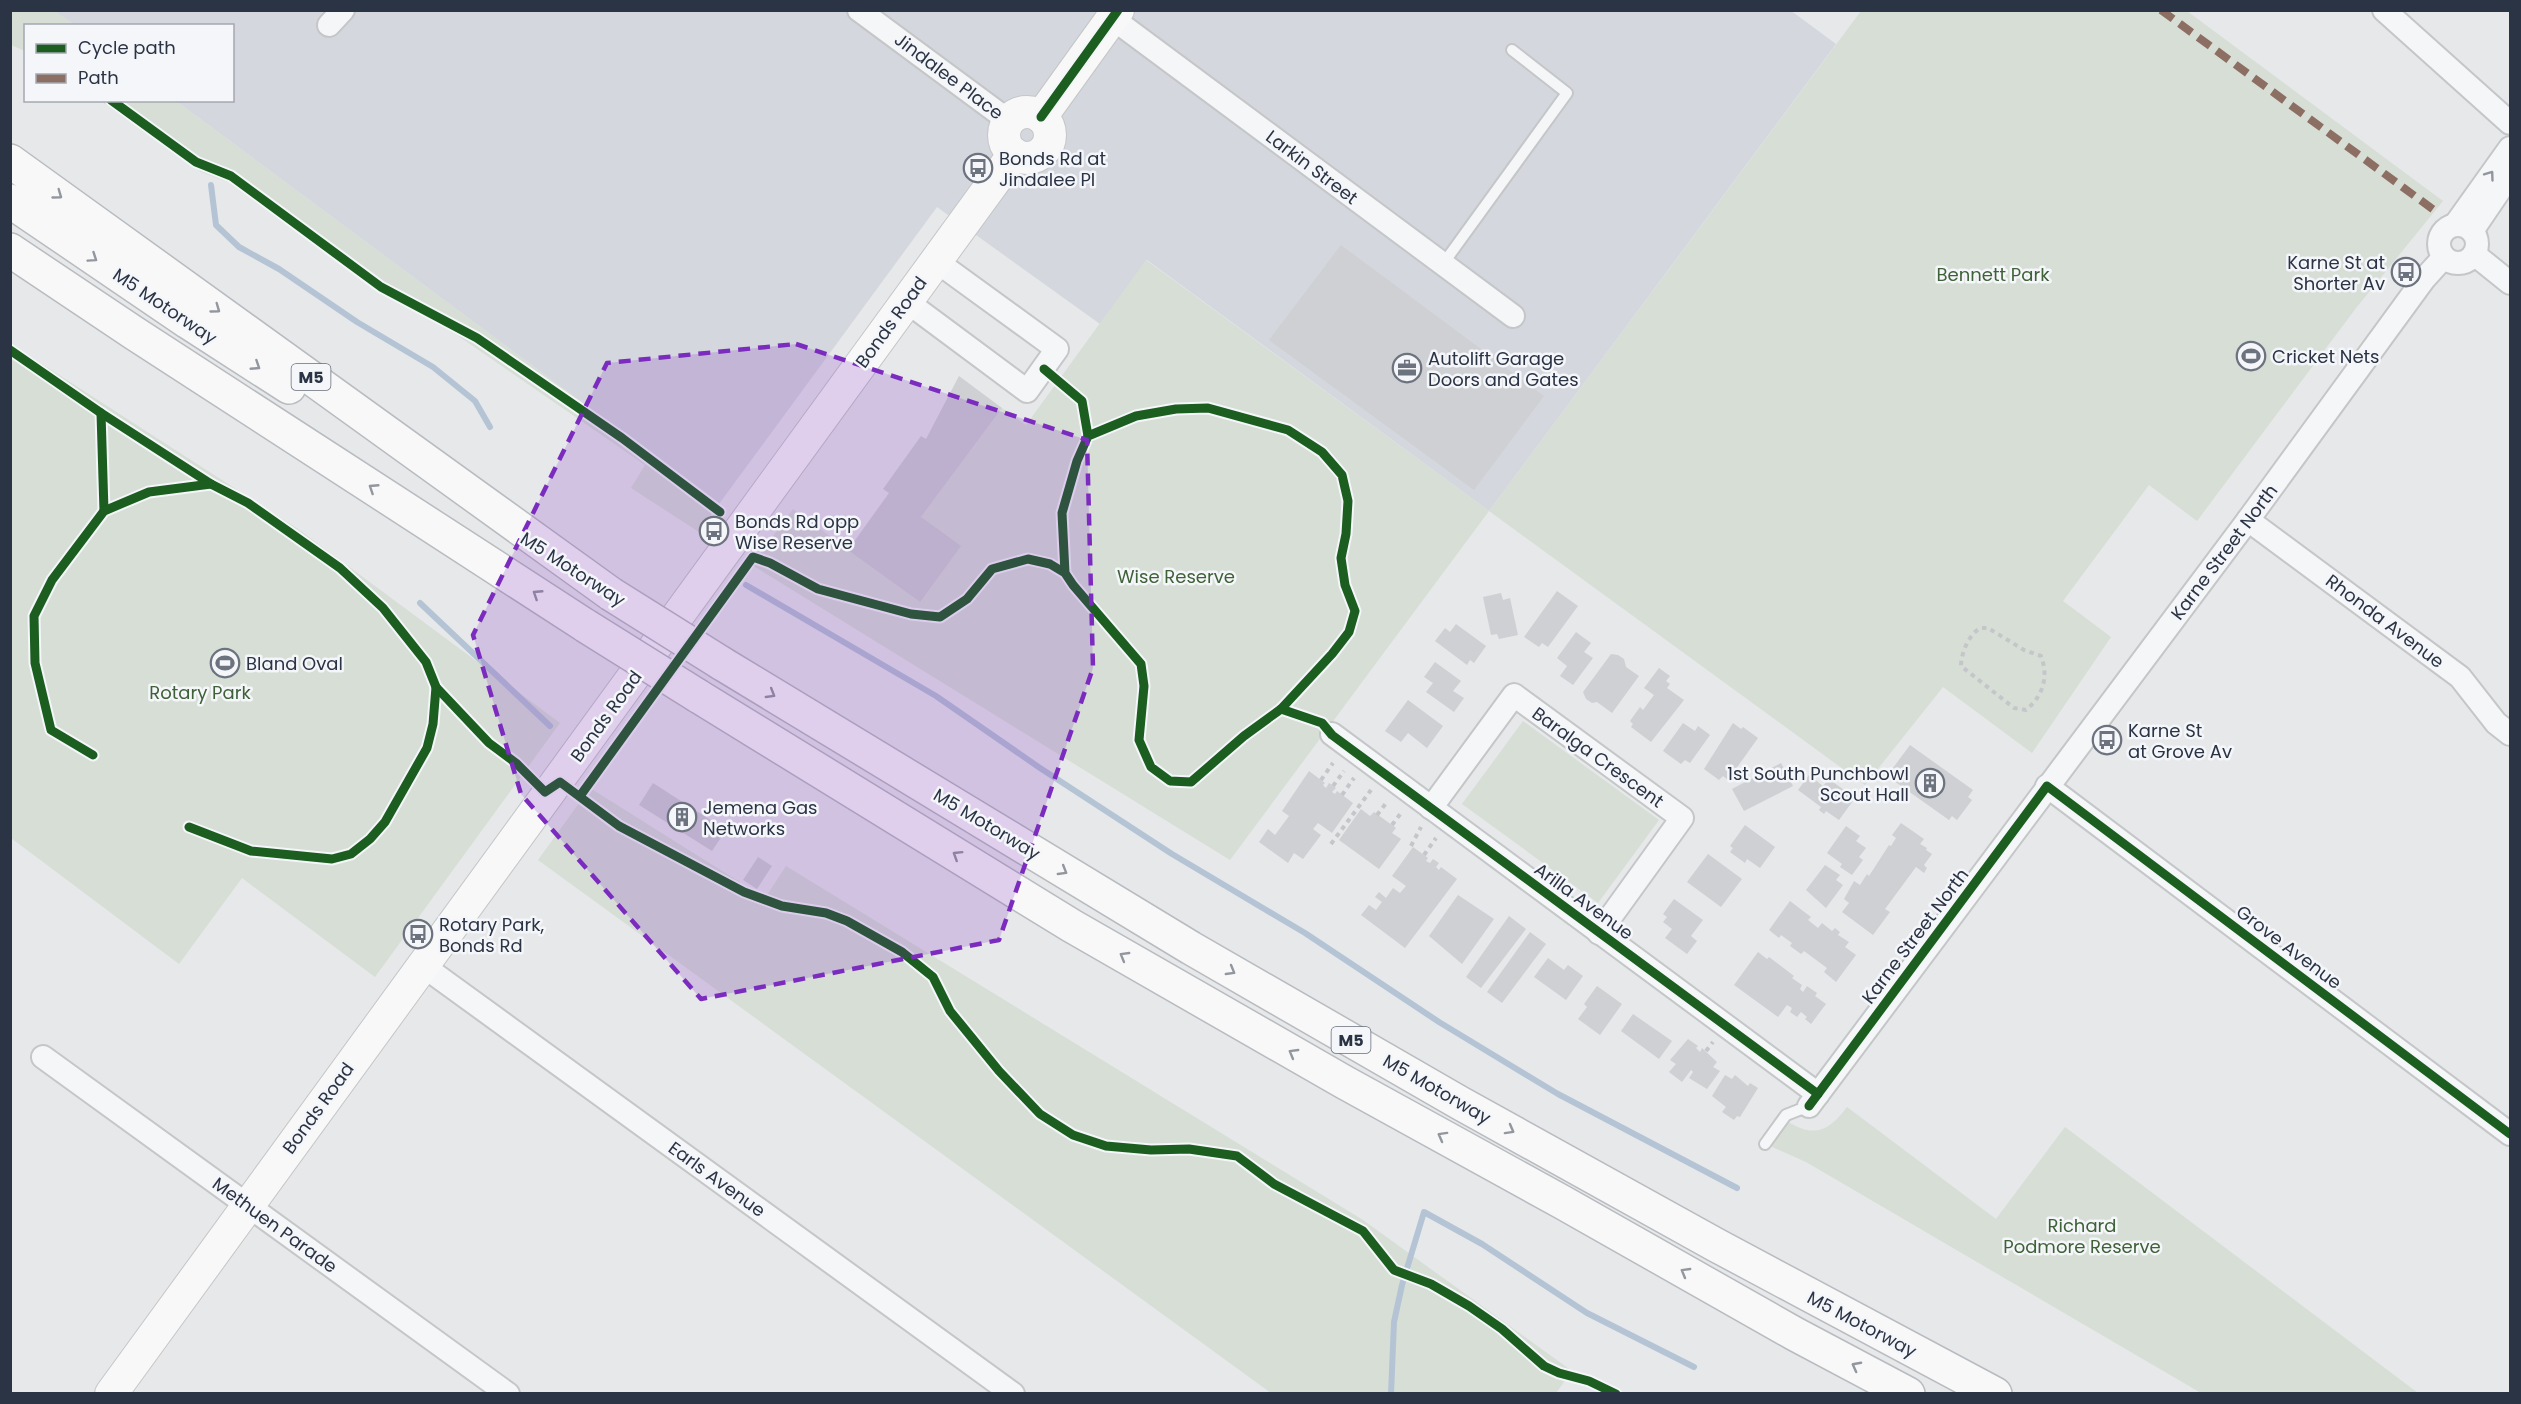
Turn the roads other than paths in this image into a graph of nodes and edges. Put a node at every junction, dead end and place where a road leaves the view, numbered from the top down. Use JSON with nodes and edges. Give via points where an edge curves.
{"nodes":[{"id":1,"x":859,"y":10,"type":"edge"},
{"id":2,"x":2384,"y":10,"type":"edge"},
{"id":3,"x":1115,"y":14,"type":"edge"},
{"id":4,"x":1512,"y":50,"type":"dead end"},
{"id":5,"x":1041,"y":117,"type":"junction"},
{"id":6,"x":1009,"y":121,"type":"junction"},
{"id":7,"x":2511,"y":123,"type":"edge"},
{"id":8,"x":2511,"y":148,"type":"edge"},
{"id":9,"x":1014,"y":154,"type":"junction"},
{"id":10,"x":10,"y":161,"type":"edge"},
{"id":11,"x":2511,"y":176,"type":"edge"},
{"id":12,"x":10,"y":201,"type":"edge"},
{"id":13,"x":2464,"y":228,"type":"junction"},
{"id":14,"x":10,"y":250,"type":"edge"},
{"id":15,"x":2474,"y":254,"type":"junction"},
{"id":16,"x":2444,"y":257,"type":"junction"},
{"id":17,"x":936,"y":261,"type":"junction"},
{"id":18,"x":1443,"y":264,"type":"junction"},
{"id":19,"x":10,"y":266,"type":"edge"},
{"id":20,"x":2511,"y":284,"type":"edge"},
{"id":21,"x":906,"y":301,"type":"junction"},
{"id":22,"x":1513,"y":315,"type":"dead end"},
{"id":23,"x":134,"y":333,"type":"junction"},
{"id":24,"x":2248,"y":520,"type":"junction"},
{"id":25,"x":611,"y":594,"type":"junction"},
{"id":26,"x":1332,"y":734,"type":"dead end"},
{"id":27,"x":2511,"y":734,"type":"edge"},
{"id":28,"x":2047,"y":786,"type":"junction"},
{"id":29,"x":1426,"y":818,"type":"junction"},
{"id":30,"x":1599,"y":933,"type":"junction"},
{"id":31,"x":422,"y":965,"type":"junction"},
{"id":32,"x":43,"y":1057,"type":"dead end"},
{"id":33,"x":1813,"y":1100,"type":"junction"},
{"id":34,"x":2511,"y":1134,"type":"edge"},
{"id":35,"x":1765,"y":1144,"type":"dead end"},
{"id":36,"x":248,"y":1206,"type":"junction"},
{"id":37,"x":111,"y":1394,"type":"edge"},
{"id":38,"x":508,"y":1394,"type":"edge"},
{"id":39,"x":1013,"y":1394,"type":"edge"},
{"id":40,"x":1908,"y":1394,"type":"edge"},
{"id":41,"x":1995,"y":1394,"type":"edge"}],
"edges":[{"from":1,"to":6,"type":"street","name":"Jindalee Place"},
{"from":2,"to":7,"type":"street"},
{"from":3,"to":5,"type":"main road"},
{"from":3,"to":18,"type":"street","name":"Larkin Street"},
{"from":4,"to":18,"type":"lane","via":[[1567,93]]},
{"from":5,"to":6,"type":"main road","via":[[1021,113]]},
{"from":5,"to":9,"type":"main road","via":[[1049,130],[1043,151],[1029,158]]},
{"from":6,"to":9,"type":"main road","via":[[1005,142]]},
{"from":13,"to":8,"type":"street","one_way":true},
{"from":9,"to":17,"type":"main road","name":"Bonds Road"},
{"from":10,"to":25,"type":"highway","number":"M5","one_way":true},
{"from":11,"to":13,"type":"street"},
{"from":12,"to":25,"type":"highway","name":"M5 Motorway","number":"M5","one_way":true,"via":[[188,322]]},
{"from":13,"to":15,"type":"street","via":[[2477,242]]},
{"from":13,"to":16,"type":"street","via":[[2445,230],[2441,235],[2439,246]]},
{"from":14,"to":23,"type":"highway","name":"M5 Motorway","number":"M5"},
{"from":15,"to":16,"type":"street","via":[[2460,263]]},
{"from":15,"to":20,"type":"street"},
{"from":16,"to":24,"type":"street","name":"Karne Street North","via":[[2428,273]]},
{"from":17,"to":21,"type":"main road","name":"Bonds Road"},
{"from":17,"to":21,"type":"street","via":[[1057,349],[1027,391]]},
{"from":18,"to":22,"type":"street","name":"Larkin Street"},
{"from":19,"to":23,"type":"highway","number":"M5"},
{"from":21,"to":31,"type":"main road","name":"Bonds Road"},
{"from":40,"to":23,"type":"highway","name":"M5 Motorway","number":"M5","one_way":true,"bridge":true,"via":[[1344,1082],[1082,932],[586,626]]},
{"from":24,"to":27,"type":"street","name":"Rhonda Avenue","via":[[2460,677],[2496,723]]},
{"from":24,"to":28,"type":"street","name":"Karne Street North"},
{"from":25,"to":41,"type":"highway","name":"M5 Motorway","number":"M5","one_way":true,"bridge":true,"via":[[1191,948],[1725,1250]]},
{"from":26,"to":29,"type":"street","name":"Arilla Avenue"},
{"from":28,"to":33,"type":"street","name":"Karne Street North"},
{"from":28,"to":34,"type":"street","name":"Grove Avenue"},
{"from":29,"to":30,"type":"street","name":"Arilla Avenue"},
{"from":29,"to":30,"type":"street","name":"Baralga Crescent","via":[[1514,695],[1682,818]]},
{"from":30,"to":33,"type":"street","name":"Arilla Avenue"},
{"from":31,"to":36,"type":"main road","name":"Bonds Road"},
{"from":31,"to":39,"type":"street","name":"Earls Avenue"},
{"from":32,"to":36,"type":"street","name":"Methuen Parade"},
{"from":33,"to":35,"type":"lane","via":[[1786,1115]]},
{"from":36,"to":37,"type":"main road","name":"Bonds Road"},
{"from":36,"to":38,"type":"street","name":"Methuen Parade"}]}
